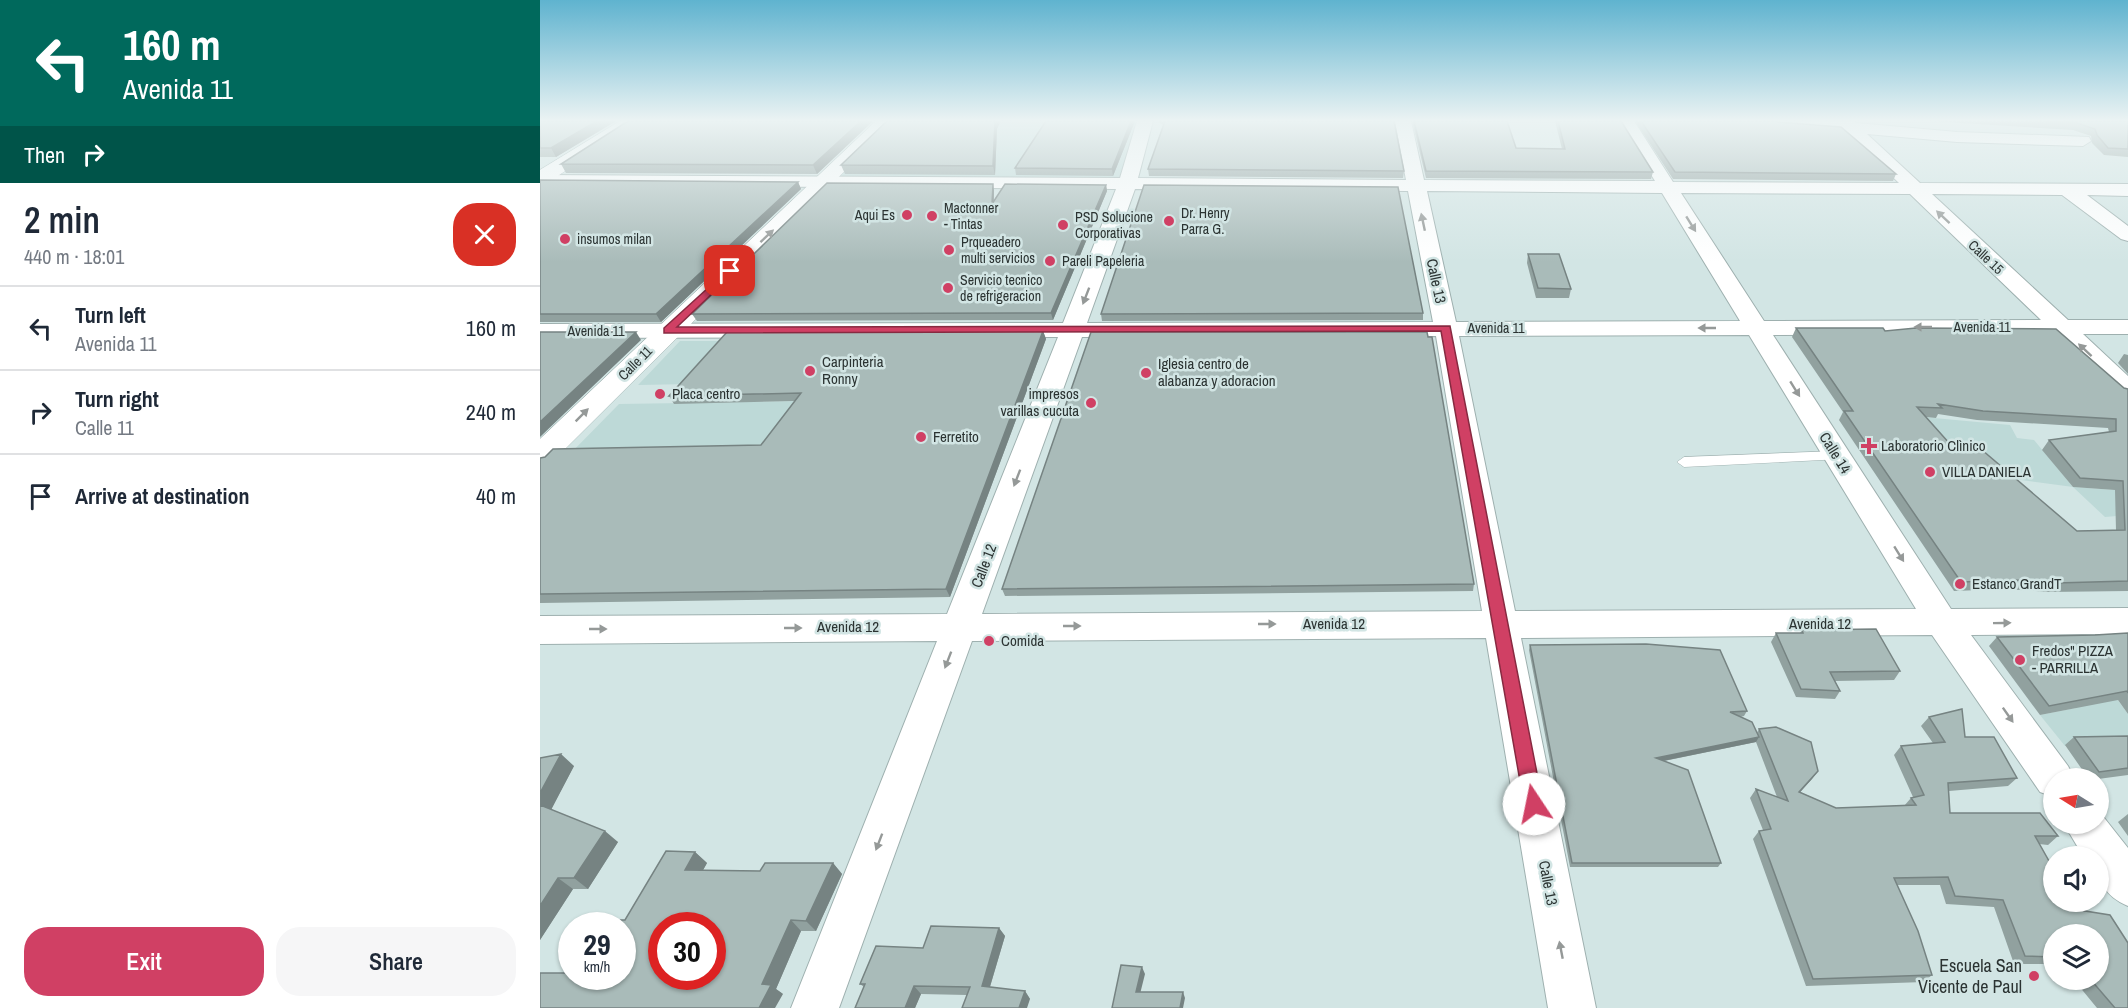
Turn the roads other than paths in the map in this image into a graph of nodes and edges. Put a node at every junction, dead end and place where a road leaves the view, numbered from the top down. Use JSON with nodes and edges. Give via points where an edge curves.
{"nodes":[{"id":1,"x":557,"y":168,"type":"edge"},
{"id":2,"x":839,"y":168,"type":"edge"},
{"id":3,"x":1132,"y":168,"type":"edge"},
{"id":4,"x":1412,"y":168,"type":"edge"},
{"id":5,"x":1655,"y":168,"type":"edge"},
{"id":6,"x":1893,"y":168,"type":"edge"},
{"id":7,"x":540,"y":179,"type":"edge"},
{"id":8,"x":825,"y":182,"type":"junction"},
{"id":9,"x":1128,"y":183,"type":"junction"},
{"id":10,"x":1415,"y":184,"type":"junction"},
{"id":11,"x":1667,"y":187,"type":"junction"},
{"id":12,"x":2066,"y":189,"type":"junction"},
{"id":13,"x":1915,"y":190,"type":"junction"},
{"id":14,"x":2128,"y":190,"type":"edge"},
{"id":15,"x":2128,"y":235,"type":"edge"},
{"id":16,"x":2060,"y":327,"type":"junction"},
{"id":17,"x":2128,"y":327,"type":"edge"},
{"id":18,"x":1446,"y":328,"type":"junction"},
{"id":19,"x":1756,"y":328,"type":"junction"},
{"id":20,"x":540,"y":331,"type":"edge"},
{"id":21,"x":667,"y":331,"type":"junction"},
{"id":22,"x":1073,"y":331,"type":"junction"},
{"id":23,"x":2128,"y":390,"type":"edge"},
{"id":24,"x":540,"y":456,"type":"edge"},
{"id":25,"x":1838,"y":456,"type":"junction"},
{"id":26,"x":1684,"y":462,"type":"dead end"},
{"id":27,"x":2128,"y":621,"type":"edge"},
{"id":28,"x":1500,"y":623,"type":"junction"},
{"id":29,"x":1943,"y":624,"type":"junction"},
{"id":30,"x":961,"y":626,"type":"junction"},
{"id":31,"x":540,"y":630,"type":"edge"},
{"id":32,"x":2047,"y":768,"type":"edge"},
{"id":33,"x":2092,"y":834,"type":"edge"},
{"id":34,"x":2127,"y":880,"type":"edge"},
{"id":35,"x":815,"y":1008,"type":"edge"},
{"id":36,"x":1572,"y":1008,"type":"edge"}],
"edges":[{"from":1,"to":7,"type":"street"},
{"from":2,"to":8,"type":"street","name":"Calle 11"},
{"from":3,"to":9,"type":"street","name":"Calle 12"},
{"from":4,"to":10,"type":"street","name":"Calle 13"},
{"from":5,"to":11,"type":"street","name":"Calle 14"},
{"from":6,"to":13,"type":"street","name":"Calle 15"},
{"from":7,"to":8,"type":"street"},
{"from":8,"to":9,"type":"street"},
{"from":21,"to":8,"type":"street","name":"Calle 11","one_way":true},
{"from":9,"to":10,"type":"street"},
{"from":9,"to":22,"type":"street","name":"Calle 12","one_way":true},
{"from":10,"to":11,"type":"street"},
{"from":18,"to":10,"type":"street","name":"Calle 13","one_way":true},
{"from":11,"to":13,"type":"street"},
{"from":11,"to":19,"type":"street","name":"Calle 14","one_way":true},
{"from":12,"to":13,"type":"street"},
{"from":12,"to":14,"type":"street"},
{"from":12,"to":15,"type":"street"},
{"from":16,"to":13,"type":"street","name":"Calle 15","one_way":true},
{"from":16,"to":17,"type":"street","name":"Avenida 11"},
{"from":16,"to":19,"type":"street","name":"Avenida 11","one_way":true},
{"from":23,"to":16,"type":"street","name":"Calle 15","one_way":true},
{"from":19,"to":18,"type":"street","name":"Avenida 11","one_way":true},
{"from":18,"to":22,"type":"street","name":"Avenida 11"},
{"from":18,"to":28,"type":"street","name":"Calle 13"},
{"from":19,"to":25,"type":"street","name":"Calle 14","one_way":true},
{"from":20,"to":21,"type":"street","name":"Avenida 11"},
{"from":21,"to":22,"type":"street","name":"Avenida 11"},
{"from":24,"to":21,"type":"street","name":"Calle 11","one_way":true},
{"from":22,"to":30,"type":"street","name":"Calle 12","one_way":true},
{"from":25,"to":26,"type":"lane"},
{"from":25,"to":29,"type":"street","name":"Calle 14","one_way":true},
{"from":29,"to":27,"type":"street","name":"Avenida 12","one_way":true},
{"from":28,"to":29,"type":"street","name":"Avenida 12"},
{"from":30,"to":28,"type":"street","name":"Avenida 12","one_way":true},
{"from":36,"to":28,"type":"street","name":"Calle 13","one_way":true},
{"from":29,"to":32,"type":"street","name":"Calle 14","one_way":true},
{"from":31,"to":30,"type":"street","name":"Avenida 12","one_way":true},
{"from":30,"to":35,"type":"street","name":"Calle 12","one_way":true},
{"from":33,"to":34,"type":"street"}]}
